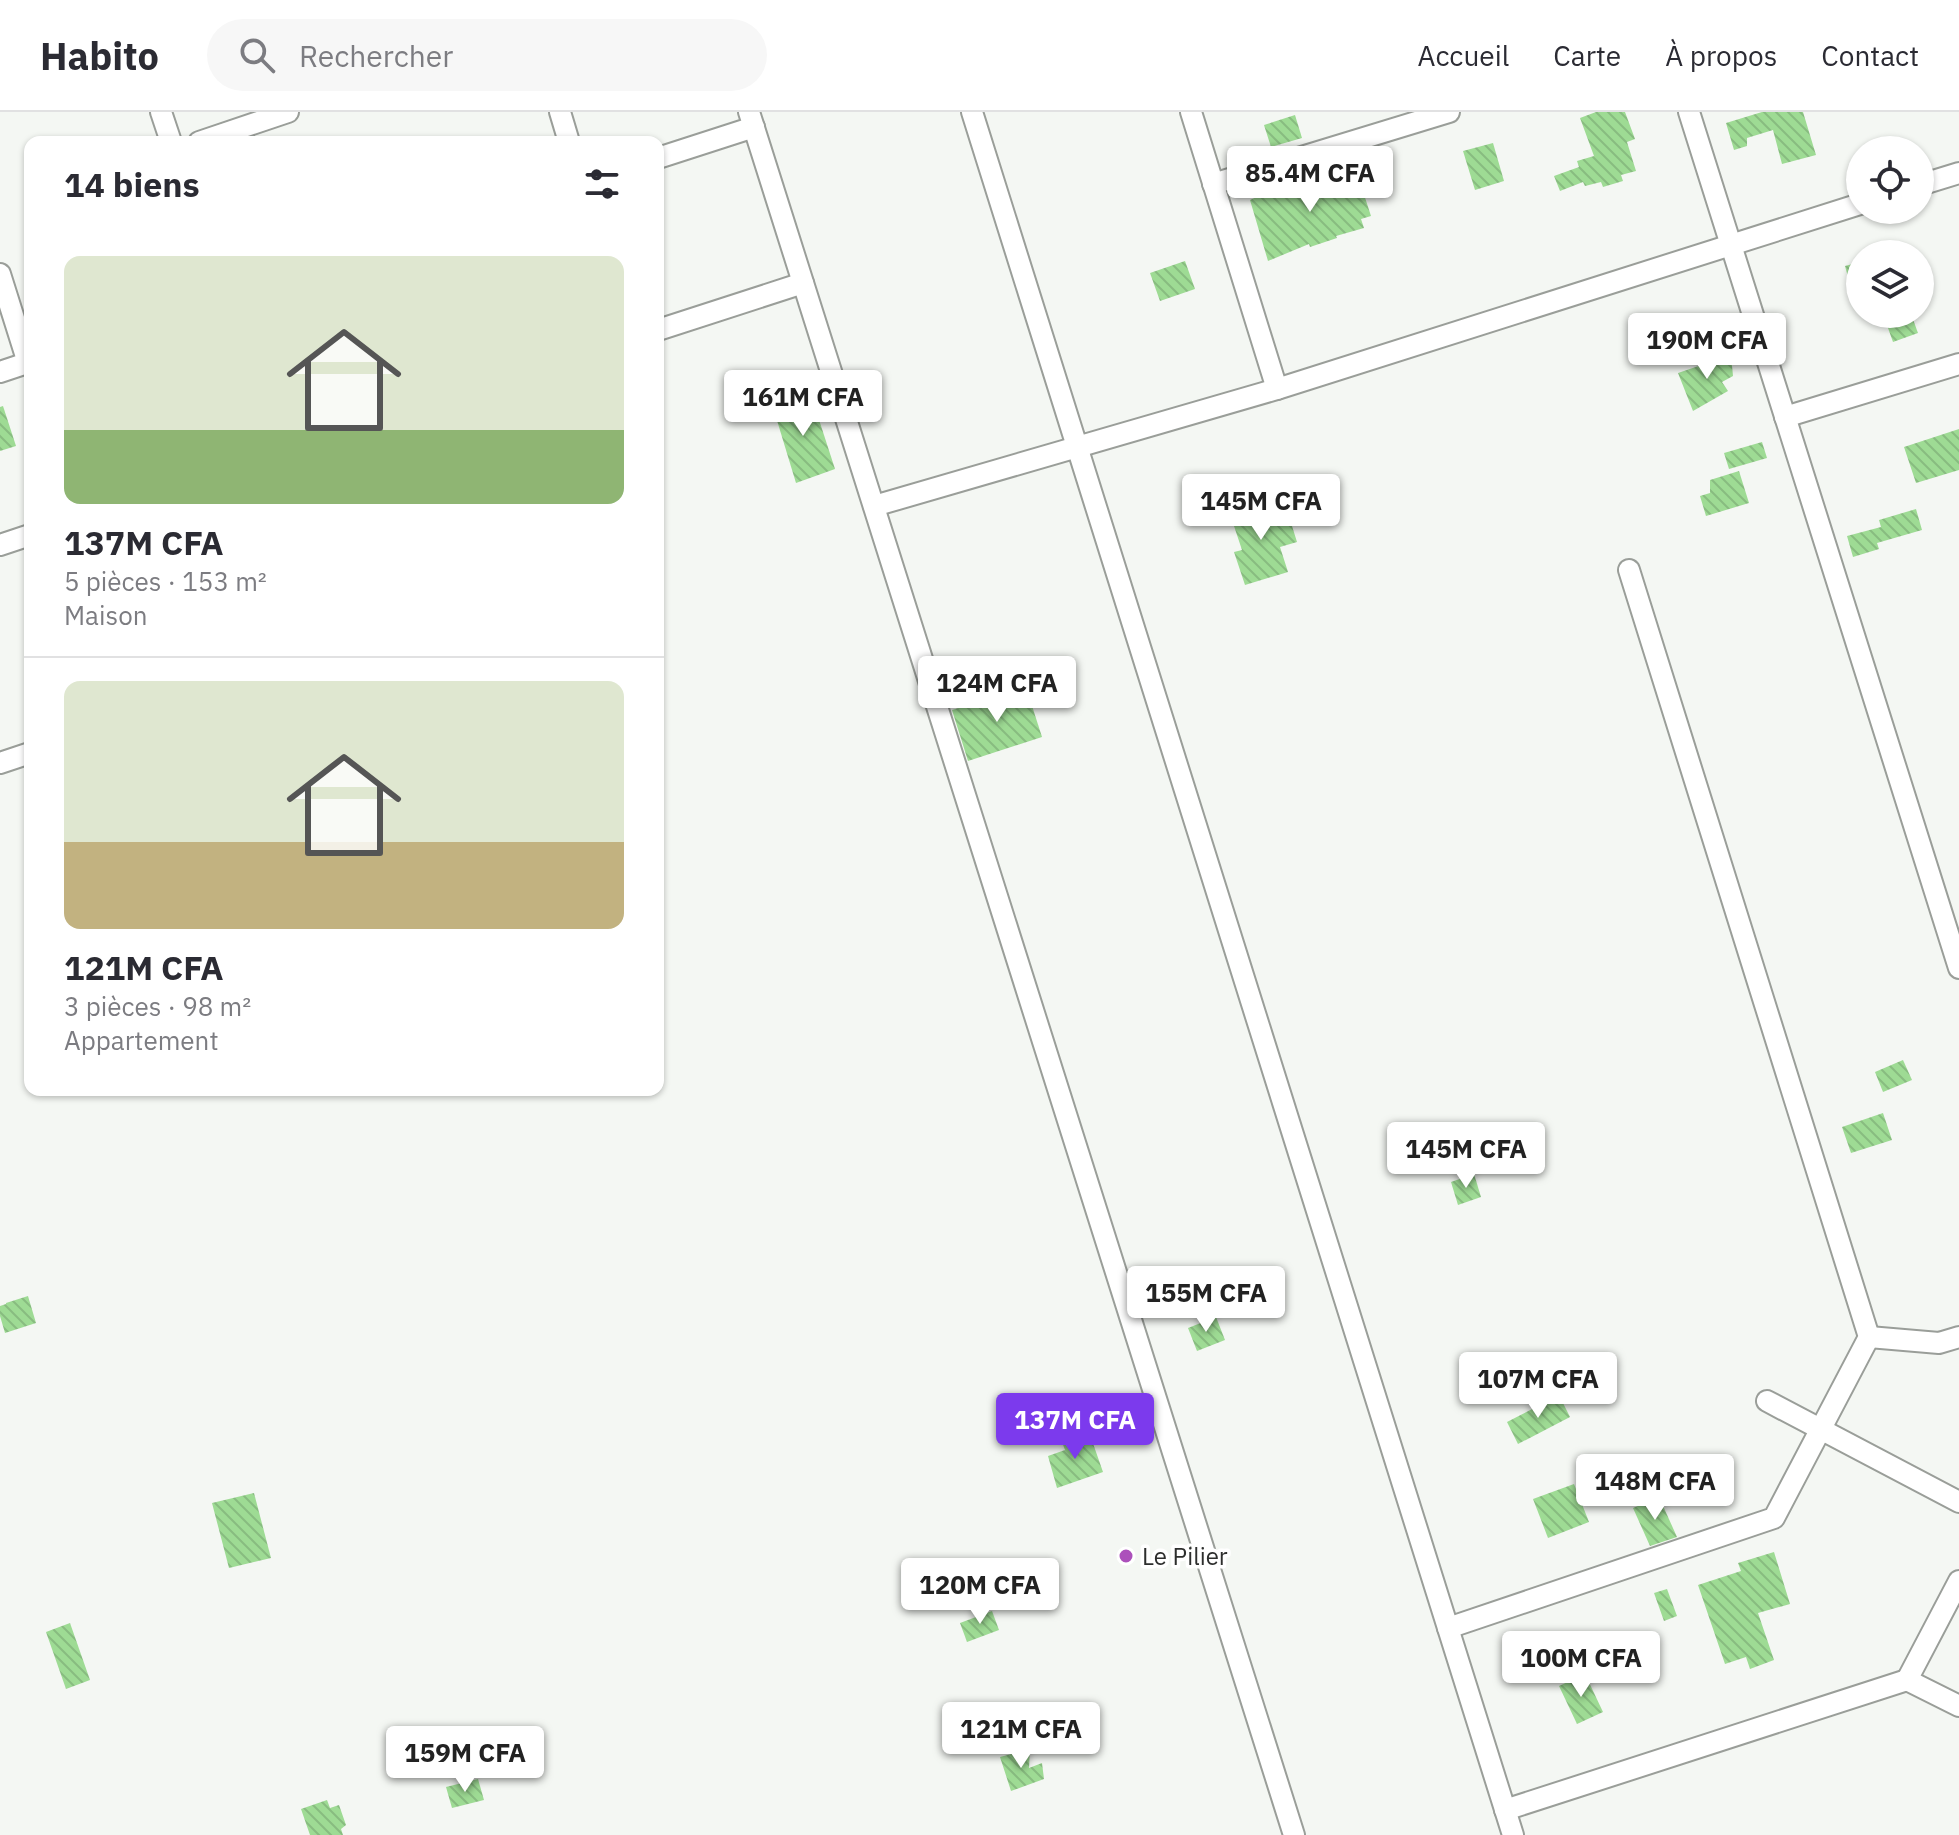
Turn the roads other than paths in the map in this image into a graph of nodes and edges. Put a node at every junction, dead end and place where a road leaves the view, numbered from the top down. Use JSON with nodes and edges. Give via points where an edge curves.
{"nodes":[{"id":1,"x":161,"y":112,"type":"edge"},
{"id":2,"x":288,"y":112,"type":"edge"},
{"id":3,"x":560,"y":112,"type":"edge"},
{"id":4,"x":972,"y":112,"type":"edge"},
{"id":5,"x":1191,"y":112,"type":"edge"},
{"id":6,"x":1449,"y":112,"type":"edge"},
{"id":7,"x":1689,"y":112,"type":"edge"},
{"id":8,"x":752,"y":120,"type":"edge"},
{"id":9,"x":169,"y":136,"type":"edge"},
{"id":10,"x":217,"y":136,"type":"edge"},
{"id":11,"x":567,"y":136,"type":"edge"},
{"id":12,"x":664,"y":156,"type":"edge"},
{"id":13,"x":1959,"y":173,"type":"edge"},
{"id":14,"x":1934,"y":181,"type":"edge"},
{"id":15,"x":1213,"y":184,"type":"junction"},
{"id":16,"x":1846,"y":208,"type":"edge"},
{"id":17,"x":1731,"y":245,"type":"junction"},
{"id":18,"x":0,"y":274,"type":"edge"},
{"id":19,"x":803,"y":283,"type":"junction"},
{"id":20,"x":664,"y":328,"type":"edge"},
{"id":21,"x":24,"y":348,"type":"edge"},
{"id":22,"x":24,"y":365,"type":"edge"},
{"id":23,"x":1958,"y":369,"type":"edge"},
{"id":24,"x":0,"y":372,"type":"edge"},
{"id":25,"x":1277,"y":389,"type":"junction"},
{"id":26,"x":1785,"y":417,"type":"junction"},
{"id":27,"x":1077,"y":447,"type":"junction"},
{"id":28,"x":874,"y":506,"type":"junction"},
{"id":29,"x":24,"y":537,"type":"edge"},
{"id":30,"x":0,"y":545,"type":"edge"},
{"id":31,"x":1629,"y":570,"type":"dead end"},
{"id":32,"x":24,"y":755,"type":"edge"},
{"id":33,"x":0,"y":763,"type":"edge"},
{"id":34,"x":1959,"y":968,"type":"edge"},
{"id":35,"x":1869,"y":1337,"type":"junction"},
{"id":36,"x":1959,"y":1337,"type":"edge"},
{"id":37,"x":1767,"y":1401,"type":"dead end"},
{"id":38,"x":1821,"y":1429,"type":"junction"},
{"id":39,"x":1959,"y":1502,"type":"edge"},
{"id":40,"x":1959,"y":1581,"type":"edge"},
{"id":41,"x":1448,"y":1628,"type":"junction"},
{"id":42,"x":1907,"y":1680,"type":"junction"},
{"id":43,"x":1959,"y":1706,"type":"edge"},
{"id":44,"x":1505,"y":1810,"type":"junction"},
{"id":45,"x":1294,"y":1835,"type":"edge"},
{"id":46,"x":1513,"y":1835,"type":"edge"}],
"edges":[{"from":1,"to":9,"type":"street"},
{"from":2,"to":10,"type":"street"},
{"from":3,"to":11,"type":"street"},
{"from":4,"to":27,"type":"street"},
{"from":5,"to":15,"type":"street"},
{"from":6,"to":15,"type":"street"},
{"from":7,"to":17,"type":"street"},
{"from":8,"to":12,"type":"street"},
{"from":8,"to":19,"type":"street"},
{"from":13,"to":14,"type":"street"},
{"from":15,"to":25,"type":"street"},
{"from":16,"to":17,"type":"street"},
{"from":17,"to":25,"type":"street"},
{"from":17,"to":26,"type":"street"},
{"from":18,"to":21,"type":"street"},
{"from":19,"to":20,"type":"street"},
{"from":19,"to":28,"type":"street"},
{"from":22,"to":24,"type":"street"},
{"from":23,"to":26,"type":"street"},
{"from":25,"to":27,"type":"street"},
{"from":26,"to":34,"type":"street"},
{"from":27,"to":28,"type":"street"},
{"from":27,"to":41,"type":"street"},
{"from":28,"to":45,"type":"street"},
{"from":29,"to":30,"type":"street"},
{"from":31,"to":35,"type":"street"},
{"from":32,"to":33,"type":"street"},
{"from":35,"to":36,"type":"street","via":[[1939,1343]]},
{"from":35,"to":38,"type":"street"},
{"from":37,"to":38,"type":"street"},
{"from":38,"to":39,"type":"street"},
{"from":38,"to":41,"type":"street","via":[[1774,1518]]},
{"from":40,"to":42,"type":"street"},
{"from":41,"to":44,"type":"street"},
{"from":42,"to":43,"type":"street"},
{"from":42,"to":44,"type":"street"},
{"from":44,"to":46,"type":"street"}]}
